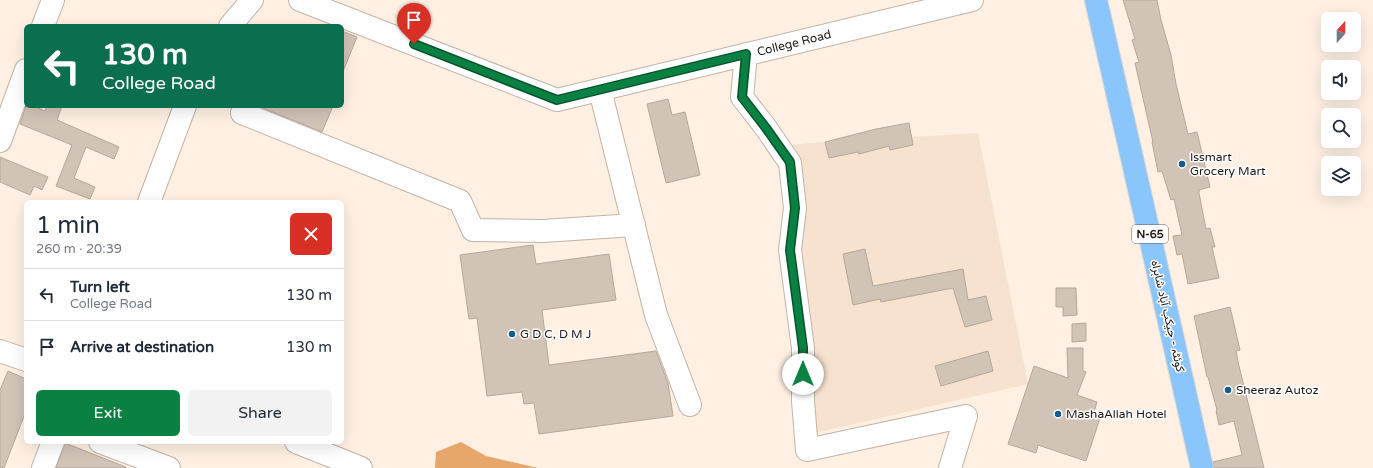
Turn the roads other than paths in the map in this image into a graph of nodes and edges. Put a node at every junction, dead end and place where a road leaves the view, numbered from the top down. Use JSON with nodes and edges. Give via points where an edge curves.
{"nodes":[{"id":1,"x":54,"y":0,"type":"edge"},
{"id":2,"x":252,"y":0,"type":"edge"},
{"id":3,"x":300,"y":0,"type":"edge"},
{"id":4,"x":972,"y":0,"type":"edge"},
{"id":5,"x":1096,"y":0,"type":"edge"},
{"id":6,"x":44,"y":24,"type":"edge"},
{"id":7,"x":232,"y":24,"type":"edge"},
{"id":8,"x":746,"y":54,"type":"junction"},
{"id":9,"x":24,"y":75,"type":"edge"},
{"id":10,"x":600,"y":90,"type":"junction"},
{"id":11,"x":184,"y":108,"type":"edge"},
{"id":12,"x":242,"y":113,"type":"dead end"},
{"id":13,"x":0,"y":141,"type":"edge"},
{"id":14,"x":150,"y":200,"type":"edge"},
{"id":15,"x":634,"y":225,"type":"junction"},
{"id":16,"x":0,"y":351,"type":"edge"},
{"id":17,"x":24,"y":359,"type":"edge"},
{"id":18,"x":690,"y":405,"type":"dead end"},
{"id":19,"x":52,"y":444,"type":"edge"},
{"id":20,"x":105,"y":444,"type":"edge"},
{"id":21,"x":301,"y":444,"type":"edge"},
{"id":22,"x":43,"y":468,"type":"edge"},
{"id":23,"x":169,"y":468,"type":"edge"},
{"id":24,"x":361,"y":468,"type":"edge"},
{"id":25,"x":950,"y":468,"type":"edge"},
{"id":26,"x":1202,"y":468,"type":"edge"}],
"edges":[{"from":1,"to":6,"type":"street"},
{"from":2,"to":7,"type":"street"},
{"from":3,"to":10,"type":"street","name":"College Road","via":[[557,100]]},
{"from":4,"to":8,"type":"street","name":"College Road"},
{"from":5,"to":26,"type":"highway","name":"کوئٹہ - جیکب آباد شاہراہ","number":"N-65"},
{"from":8,"to":10,"type":"street","name":"College Road"},
{"from":8,"to":25,"type":"street","via":[[742,97],[790,162],[795,208],[790,250],[803,348],[803,401],[807,450],[966,416]]},
{"from":9,"to":13,"type":"street"},
{"from":10,"to":15,"type":"street"},
{"from":11,"to":14,"type":"street"},
{"from":12,"to":15,"type":"street","via":[[460,202],[473,230],[543,230]]},
{"from":15,"to":18,"type":"street","via":[[656,315]]},
{"from":16,"to":17,"type":"street"},
{"from":19,"to":22,"type":"street"},
{"from":20,"to":23,"type":"street"},
{"from":21,"to":24,"type":"street"}]}
